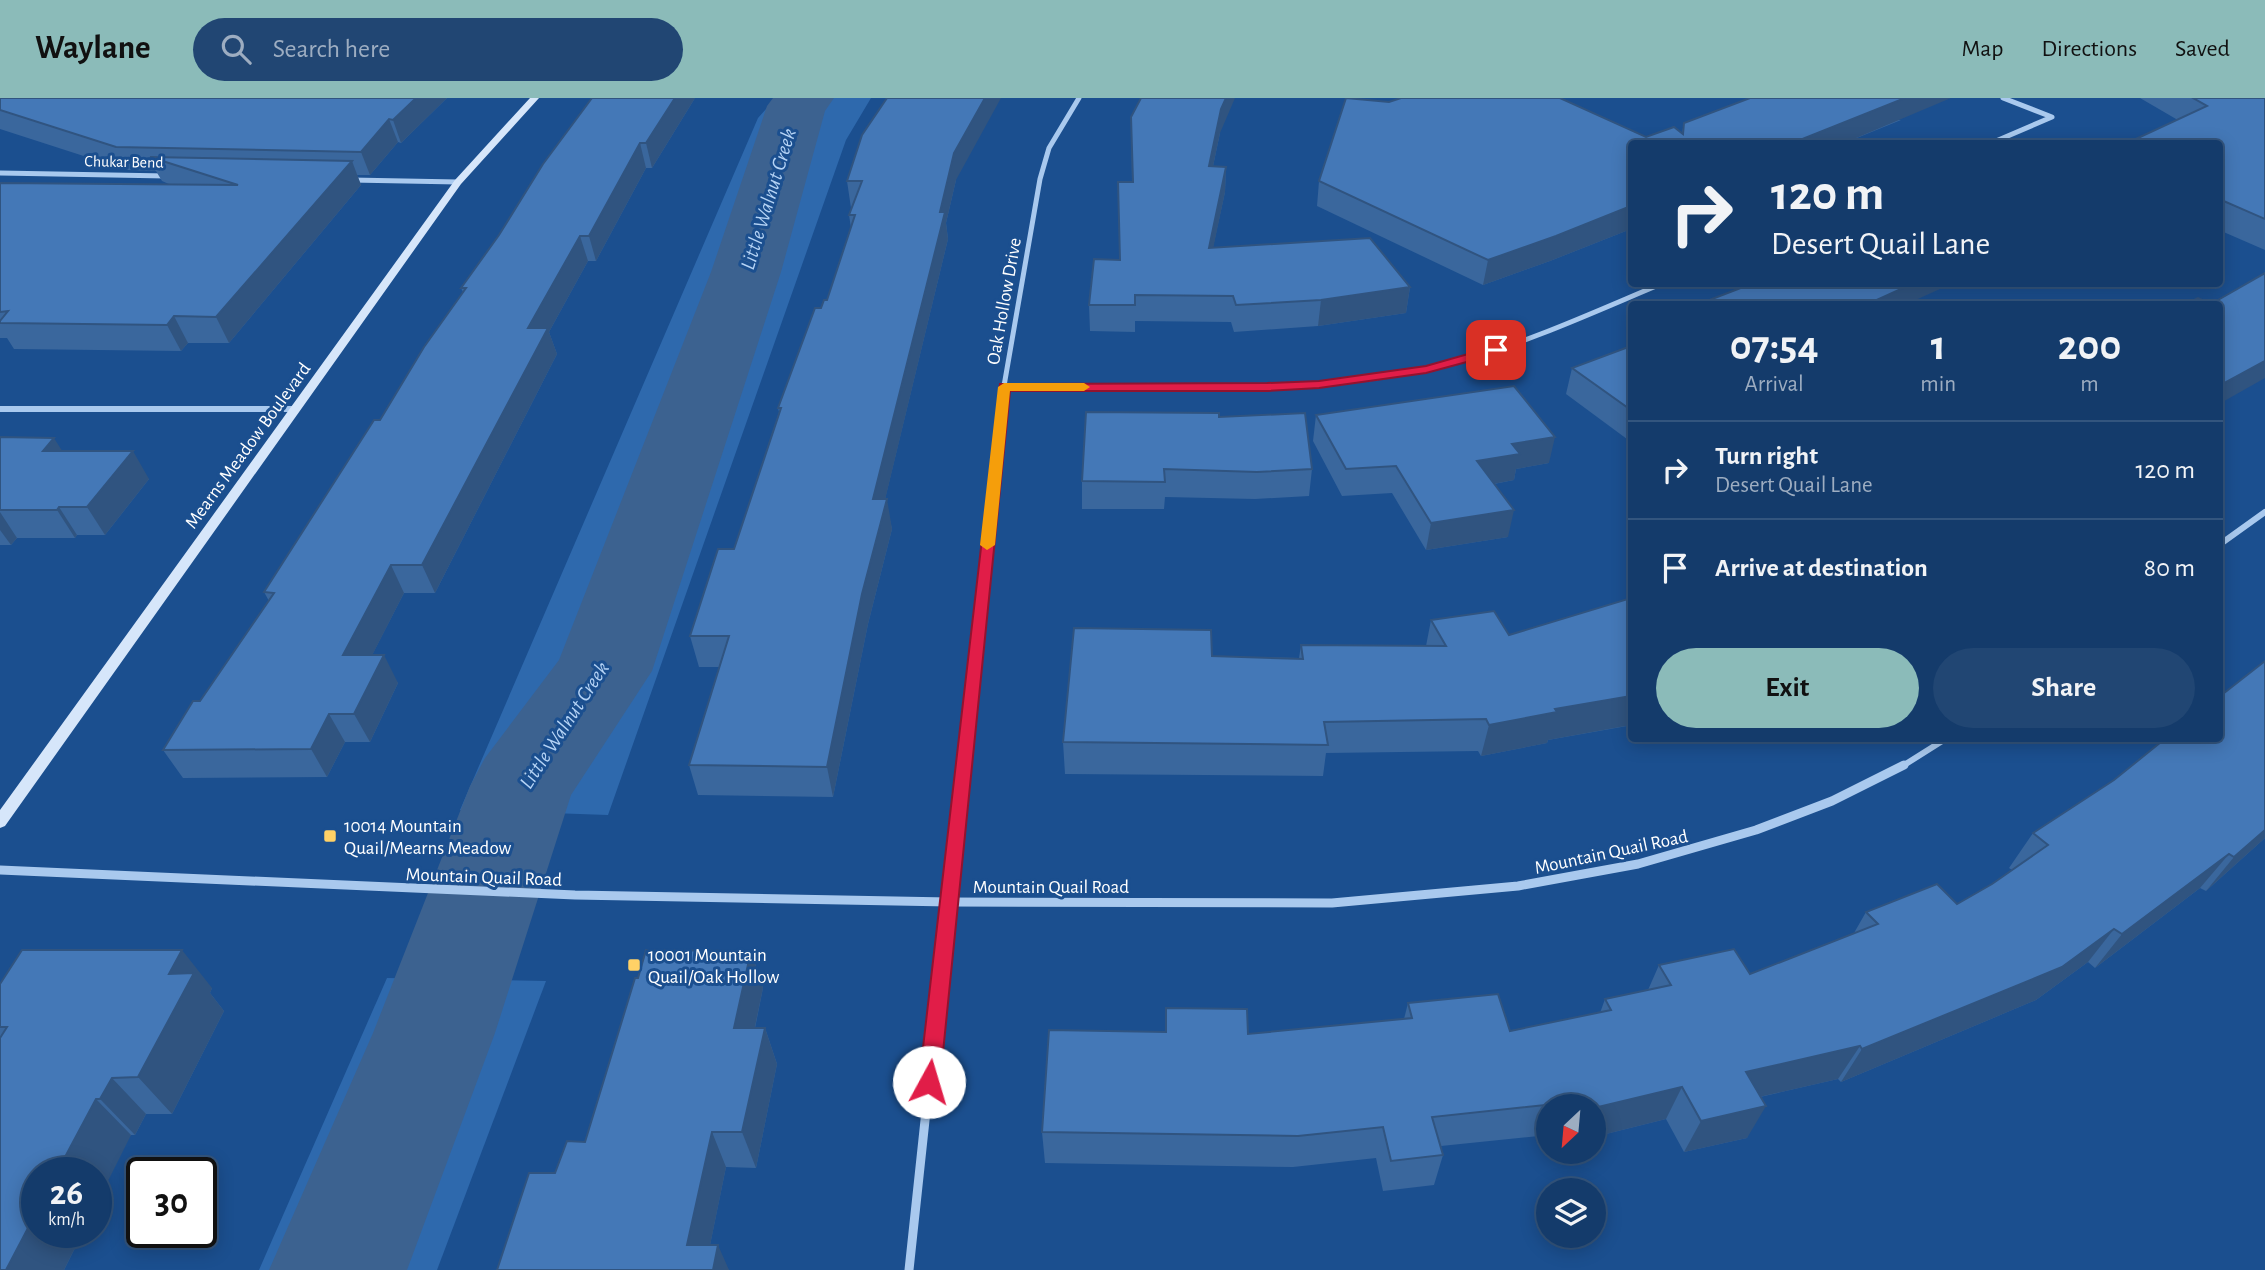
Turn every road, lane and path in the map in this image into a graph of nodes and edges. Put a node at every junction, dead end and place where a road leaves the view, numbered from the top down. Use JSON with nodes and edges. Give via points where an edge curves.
{"nodes":[{"id":1,"x":536,"y":98,"type":"edge"},
{"id":2,"x":1079,"y":98,"type":"edge"},
{"id":3,"x":2003,"y":98,"type":"edge"},
{"id":4,"x":1998,"y":140,"type":"edge"},
{"id":5,"x":0,"y":173,"type":"edge"},
{"id":6,"x":178,"y":176,"type":"edge"},
{"id":7,"x":342,"y":180,"type":"edge"},
{"id":8,"x":458,"y":182,"type":"junction"},
{"id":9,"x":1654,"y":287,"type":"edge"},
{"id":10,"x":1004,"y":387,"type":"junction"},
{"id":11,"x":0,"y":409,"type":"edge"},
{"id":12,"x":293,"y":409,"type":"junction"},
{"id":13,"x":2265,"y":512,"type":"edge"},
{"id":14,"x":2223,"y":542,"type":"edge"},
{"id":15,"x":1941,"y":742,"type":"edge"},
{"id":16,"x":0,"y":822,"type":"edge"},
{"id":17,"x":0,"y":870,"type":"edge"},
{"id":18,"x":949,"y":902,"type":"junction"},
{"id":19,"x":909,"y":1270,"type":"edge"}],
"edges":[{"from":1,"to":8,"type":"street","name":"Mearns Meadow Boulevard"},
{"from":2,"to":10,"type":"street","name":"Oak Hollow Drive","via":[[1049,148],[1040,178]]},
{"from":3,"to":4,"type":"street","via":[[2052,117]]},
{"from":5,"to":6,"type":"street","name":"Chukar Bend"},
{"from":7,"to":8,"type":"street"},
{"from":8,"to":12,"type":"street","name":"Mearns Meadow Boulevard"},
{"from":9,"to":10,"type":"street","via":[[1539,336],[1475,357],[1372,378],[1267,387]]},
{"from":10,"to":18,"type":"street","name":"Oak Hollow Drive"},
{"from":11,"to":12,"type":"street"},
{"from":12,"to":16,"type":"street","name":"Mearns Meadow Boulevard"},
{"from":13,"to":14,"type":"street"},
{"from":15,"to":18,"type":"street","name":"Mountain Quail Road","via":[[1849,794],[1761,830],[1663,859],[1553,882],[1443,897],[1332,903]]},
{"from":17,"to":18,"type":"street","name":"Mountain Quail Road","via":[[359,888]]},
{"from":18,"to":19,"type":"street","name":"Oak Hollow Drive"}]}
